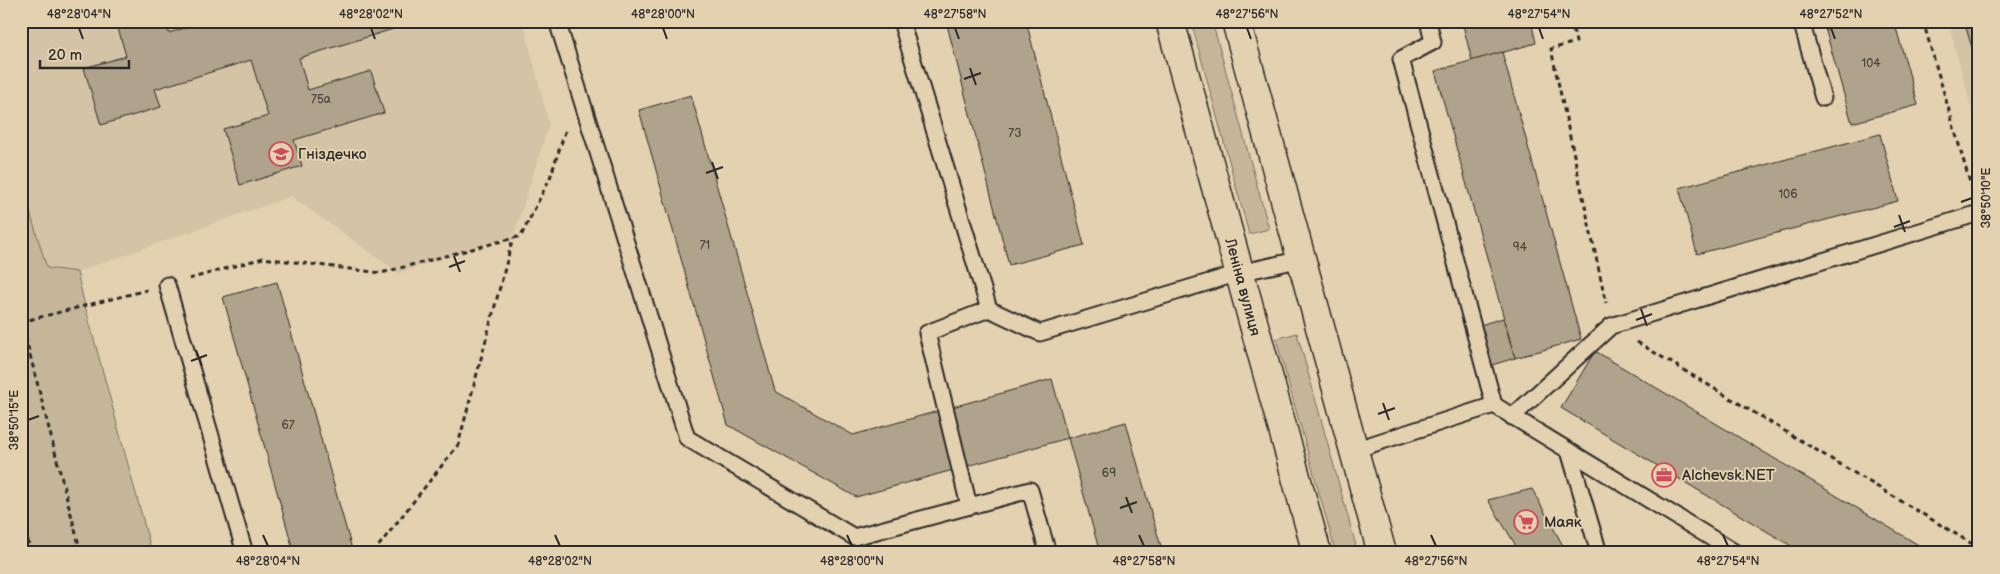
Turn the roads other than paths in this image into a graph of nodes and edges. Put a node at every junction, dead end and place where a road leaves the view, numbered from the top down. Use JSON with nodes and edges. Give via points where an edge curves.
{"nodes":[{"id":1,"x":556,"y":21,"type":"edge"},
{"id":2,"x":901,"y":21,"type":"edge"},
{"id":3,"x":1170,"y":21,"type":"edge"},
{"id":4,"x":1236,"y":21,"type":"edge"},
{"id":5,"x":1428,"y":21,"type":"edge"},
{"id":6,"x":1801,"y":21,"type":"edge"},
{"id":7,"x":1822,"y":98,"type":"dead end"},
{"id":8,"x":1979,"y":213,"type":"edge"},
{"id":9,"x":1302,"y":259,"type":"junction"},
{"id":10,"x":1239,"y":273,"type":"junction"},
{"id":11,"x":167,"y":285,"type":"road end"},
{"id":12,"x":989,"y":309,"type":"junction"},
{"id":13,"x":1494,"y":405,"type":"junction"},
{"id":14,"x":1512,"y":417,"type":"junction"},
{"id":15,"x":1354,"y":450,"type":"junction"},
{"id":16,"x":1569,"y":451,"type":"junction"},
{"id":17,"x":969,"y":506,"type":"junction"},
{"id":18,"x":245,"y":553,"type":"edge"},
{"id":19,"x":1048,"y":553,"type":"edge"},
{"id":20,"x":1317,"y":553,"type":"edge"},
{"id":21,"x":1382,"y":553,"type":"edge"},
{"id":22,"x":1599,"y":553,"type":"edge"},
{"id":23,"x":1736,"y":553,"type":"edge"}],
"edges":[{"from":1,"to":17,"type":"lane","via":[[688,438],[854,537]]},
{"from":2,"to":12,"type":"lane"},
{"from":3,"to":10,"type":"street","name":"Леніна вулиця"},
{"from":4,"to":9,"type":"street"},
{"from":5,"to":13,"type":"lane","via":[[1434,42],[1401,60]]},
{"from":6,"to":7,"type":"lane"},
{"from":8,"to":14,"type":"lane","via":[[1611,326]]},
{"from":9,"to":10,"type":"lane"},
{"from":9,"to":15,"type":"street"},
{"from":10,"to":12,"type":"lane","via":[[1040,333]]},
{"from":10,"to":20,"type":"street","name":"Леніна вулиця"},
{"from":11,"to":18,"type":"lane"},
{"from":12,"to":17,"type":"lane","via":[[927,333]]},
{"from":13,"to":14,"type":"lane"},
{"from":13,"to":15,"type":"lane"},
{"from":14,"to":16,"type":"lane"},
{"from":15,"to":21,"type":"street"},
{"from":16,"to":22,"type":"lane"},
{"from":16,"to":23,"type":"lane"},
{"from":17,"to":19,"type":"lane","via":[[1030,490]]}]}
